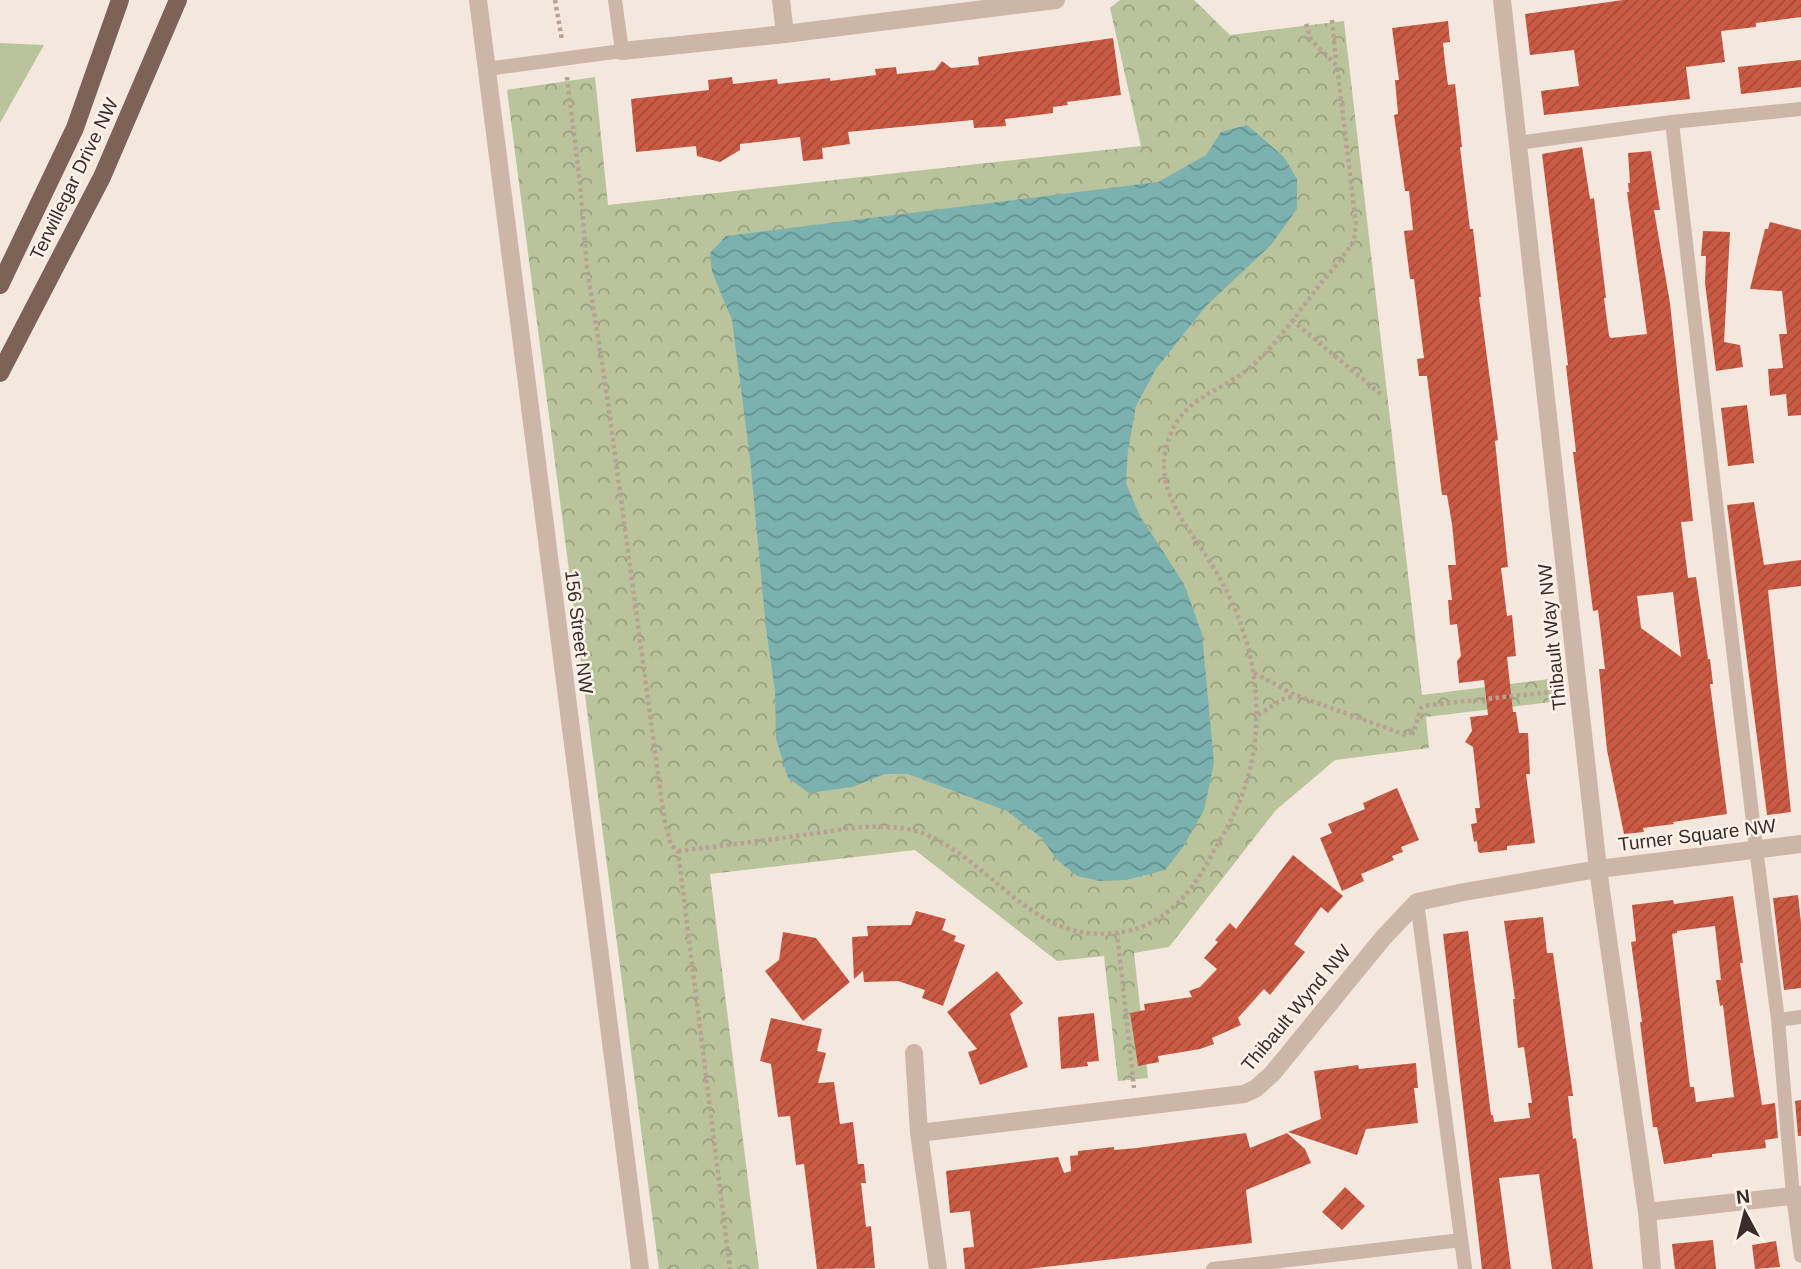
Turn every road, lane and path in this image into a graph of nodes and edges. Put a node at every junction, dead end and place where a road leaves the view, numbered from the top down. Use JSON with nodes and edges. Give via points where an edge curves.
{"nodes":[{"id":1,"x":120,"y":0,"type":"edge"},
{"id":2,"x":178,"y":0,"type":"edge"},
{"id":3,"x":478,"y":0,"type":"edge"},
{"id":4,"x":555,"y":0,"type":"edge"},
{"id":5,"x":615,"y":0,"type":"edge"},
{"id":6,"x":781,"y":0,"type":"edge"},
{"id":7,"x":1056,"y":0,"type":"edge"},
{"id":8,"x":1502,"y":0,"type":"edge"},
{"id":9,"x":955,"y":7,"type":"edge"},
{"id":10,"x":1332,"y":20,"type":"dead end"},
{"id":11,"x":1306,"y":23,"type":"dead end"},
{"id":12,"x":785,"y":34,"type":"junction"},
{"id":13,"x":622,"y":51,"type":"junction"},
{"id":14,"x":565,"y":59,"type":"junction"},
{"id":15,"x":1337,"y":66,"type":"junction"},
{"id":16,"x":486,"y":69,"type":"junction"},
{"id":17,"x":1801,"y":109,"type":"edge"},
{"id":18,"x":1672,"y":122,"type":"junction"},
{"id":19,"x":1518,"y":143,"type":"junction"},
{"id":20,"x":0,"y":285,"type":"edge"},
{"id":21,"x":1292,"y":320,"type":"junction"},
{"id":22,"x":0,"y":373,"type":"edge"},
{"id":23,"x":1383,"y":396,"type":"dead end"},
{"id":24,"x":1254,"y":673,"type":"junction"},
{"id":25,"x":1580,"y":689,"type":"junction"},
{"id":26,"x":1295,"y":695,"type":"junction"},
{"id":27,"x":1258,"y":715,"type":"junction"},
{"id":28,"x":1801,"y":844,"type":"edge"},
{"id":29,"x":1756,"y":848,"type":"junction"},
{"id":30,"x":678,"y":851,"type":"junction"},
{"id":31,"x":1598,"y":869,"type":"junction"},
{"id":32,"x":1417,"y":902,"type":"junction"},
{"id":33,"x":1117,"y":932,"type":"junction"},
{"id":34,"x":1801,"y":1017,"type":"edge"},
{"id":35,"x":1778,"y":1020,"type":"junction"},
{"id":36,"x":914,"y":1053,"type":"dead end"},
{"id":37,"x":1136,"y":1108,"type":"junction"},
{"id":38,"x":919,"y":1133,"type":"junction"},
{"id":39,"x":1797,"y":1195,"type":"edge"},
{"id":40,"x":1647,"y":1212,"type":"junction"},
{"id":41,"x":1461,"y":1240,"type":"junction"},
{"id":42,"x":1801,"y":1255,"type":"edge"},
{"id":43,"x":640,"y":1269,"type":"edge"},
{"id":44,"x":730,"y":1269,"type":"edge"},
{"id":45,"x":938,"y":1269,"type":"edge"},
{"id":46,"x":1213,"y":1269,"type":"edge"},
{"id":47,"x":1465,"y":1269,"type":"edge"},
{"id":48,"x":1652,"y":1269,"type":"edge"}],
"edges":[{"from":1,"to":20,"type":"main road","name":"Terwillegar Drive NW","via":[[75,128]]},
{"from":2,"to":22,"type":"main road","name":"Terwillegar Drive NW","via":[[102,177]]},
{"from":3,"to":16,"type":"street","name":"156 Street NW"},
{"from":4,"to":14,"type":"path"},
{"from":5,"to":13,"type":"lane"},
{"from":6,"to":12,"type":"street"},
{"from":7,"to":9,"type":"street"},
{"from":8,"to":19,"type":"street","name":"Thibault Way NW"},
{"from":9,"to":12,"type":"street"},
{"from":10,"to":15,"type":"path"},
{"from":11,"to":15,"type":"path","via":[[1311,40]]},
{"from":12,"to":13,"type":"street"},
{"from":13,"to":14,"type":"lane"},
{"from":14,"to":16,"type":"lane"},
{"from":14,"to":30,"type":"path","via":[[587,268],[664,818],[671,845]]},
{"from":15,"to":21,"type":"path","via":[[1356,232],[1351,246]]},
{"from":16,"to":43,"type":"street","name":"156 Street NW"},
{"from":17,"to":18,"type":"lane"},
{"from":18,"to":19,"type":"lane"},
{"from":18,"to":29,"type":"lane"},
{"from":19,"to":25,"type":"street","name":"Thibault Way NW"},
{"from":21,"to":23,"type":"path"},
{"from":21,"to":24,"type":"path","via":[[1248,369],[1191,404],[1174,429],[1164,465],[1173,506],[1233,604]]},
{"from":24,"to":26,"type":"path"},
{"from":24,"to":27,"type":"path"},
{"from":25,"to":26,"type":"path","via":[[1429,705],[1422,708],[1414,732],[1406,735]]},
{"from":25,"to":31,"type":"street","name":"Thibault Way NW"},
{"from":26,"to":27,"type":"path"},
{"from":27,"to":33,"type":"path","via":[[1239,803],[1197,882],[1167,913]]},
{"from":28,"to":29,"type":"street","name":"Turner Square NW"},
{"from":29,"to":31,"type":"street","name":"Turner Square NW"},
{"from":29,"to":35,"type":"lane"},
{"from":30,"to":33,"type":"path","via":[[873,827],[908,829],[958,852],[1023,905],[1062,927]]},
{"from":30,"to":44,"type":"path"},
{"from":31,"to":32,"type":"street"},
{"from":31,"to":40,"type":"street","name":"Thibault Way NW"},
{"from":32,"to":37,"type":"street","name":"Thibault Wynd NW","via":[[1255,1089]]},
{"from":32,"to":41,"type":"lane"},
{"from":33,"to":37,"type":"path"},
{"from":34,"to":35,"type":"lane"},
{"from":35,"to":39,"type":"lane"},
{"from":36,"to":38,"type":"street"},
{"from":37,"to":38,"type":"street","name":"Thibault Wynd NW"},
{"from":38,"to":45,"type":"street"},
{"from":39,"to":40,"type":"street"},
{"from":39,"to":42,"type":"lane"},
{"from":40,"to":48,"type":"street","name":"Thibault Way NW"},
{"from":41,"to":46,"type":"lane"},
{"from":41,"to":47,"type":"lane"}]}
